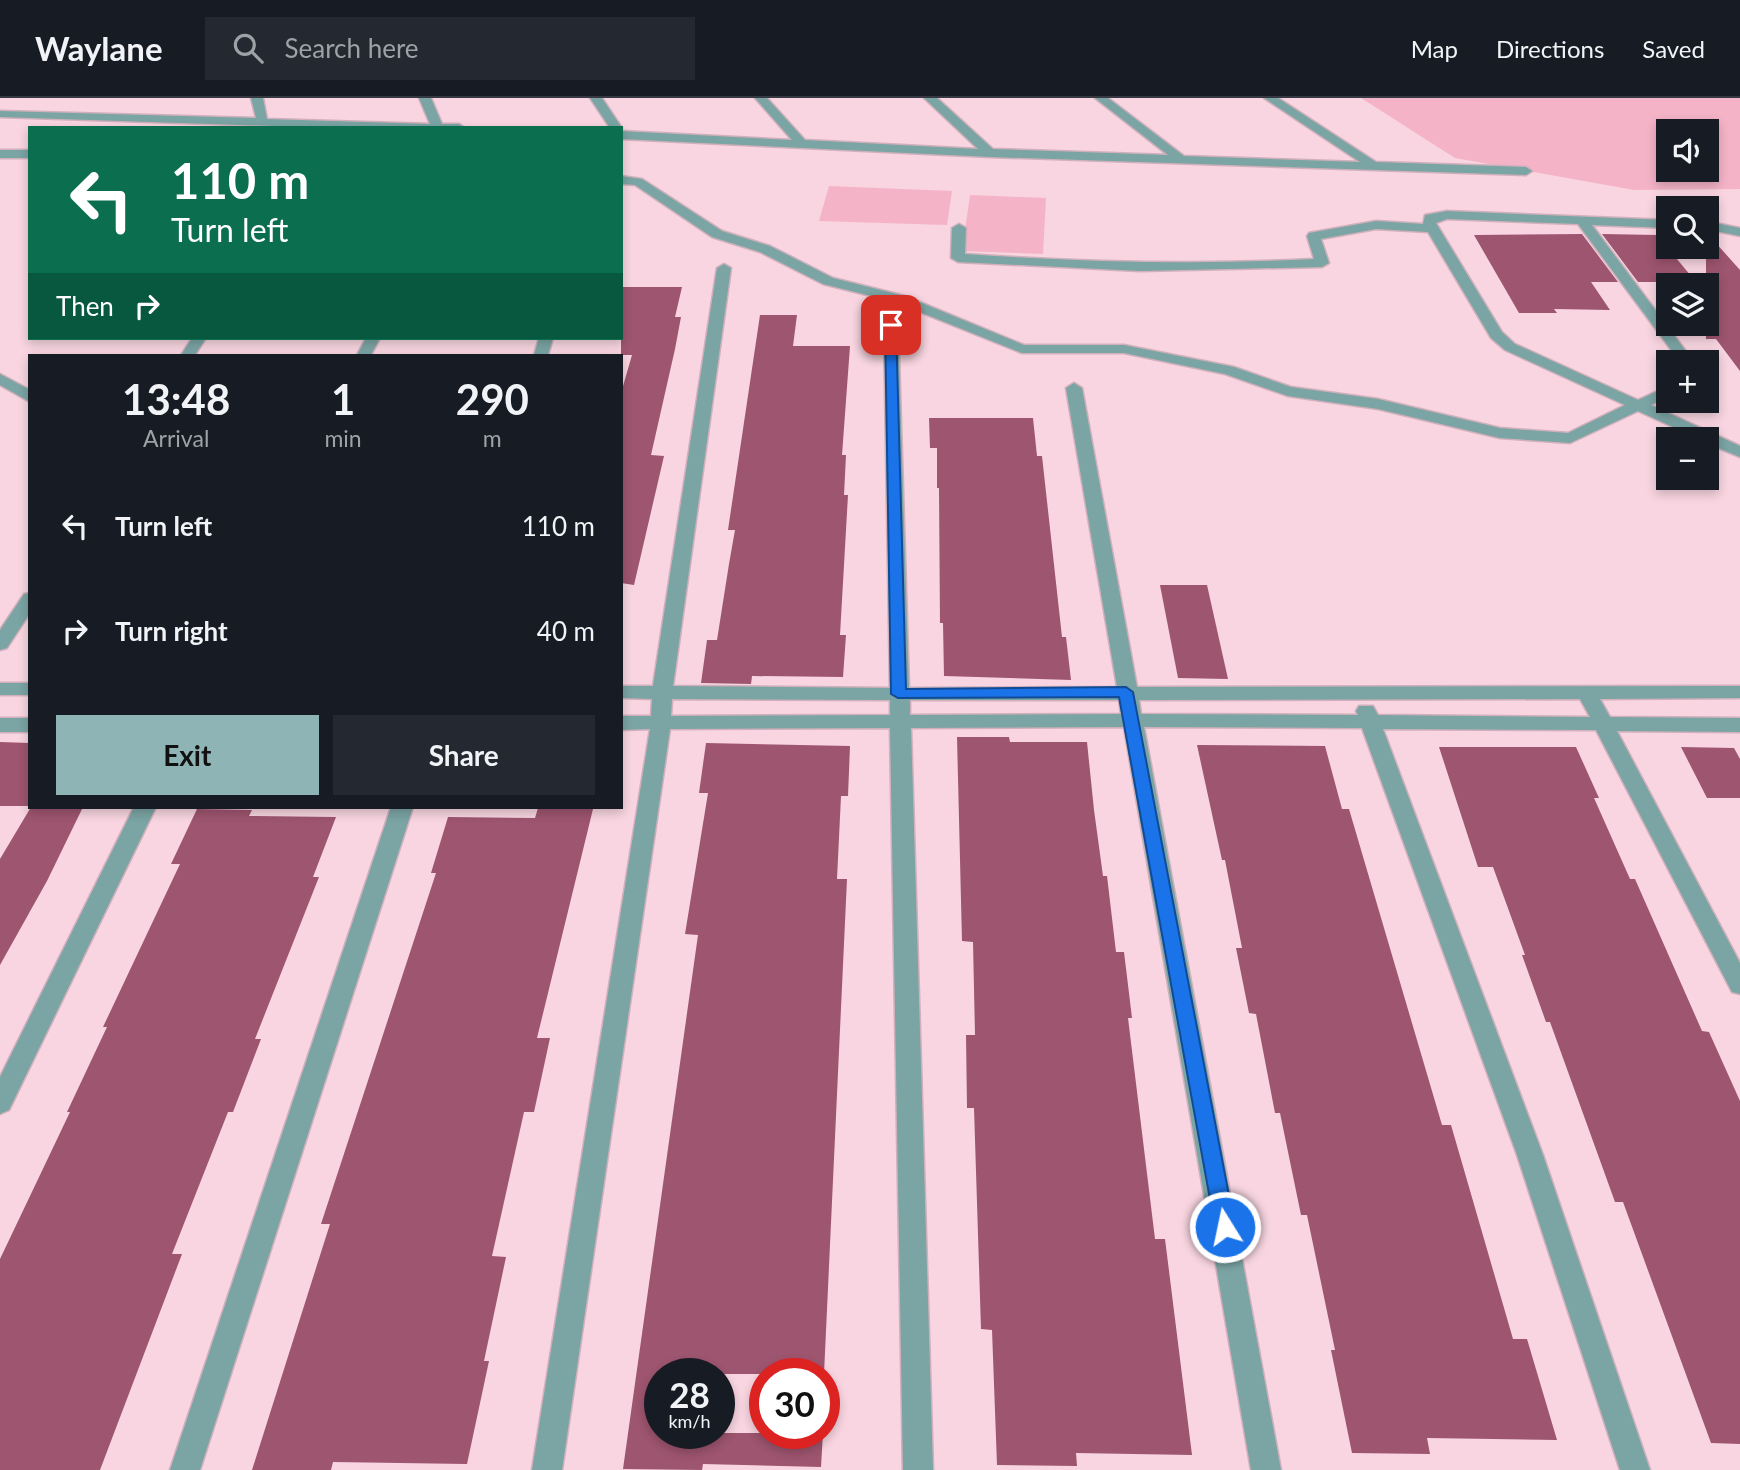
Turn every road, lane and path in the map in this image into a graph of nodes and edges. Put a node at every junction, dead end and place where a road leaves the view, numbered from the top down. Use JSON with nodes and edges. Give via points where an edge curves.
{"nodes":[{"id":1,"x":257,"y":98,"type":"edge"},
{"id":2,"x":425,"y":98,"type":"edge"},
{"id":3,"x":596,"y":98,"type":"edge"},
{"id":4,"x":761,"y":98,"type":"edge"},
{"id":5,"x":930,"y":98,"type":"edge"},
{"id":6,"x":1101,"y":98,"type":"edge"},
{"id":7,"x":1270,"y":98,"type":"edge"},
{"id":8,"x":0,"y":114,"type":"edge"},
{"id":9,"x":262,"y":121,"type":"junction"},
{"id":10,"x":408,"y":126,"type":"edge"},
{"id":11,"x":437,"y":126,"type":"edge"},
{"id":12,"x":615,"y":126,"type":"edge"},
{"id":13,"x":623,"y":135,"type":"edge"},
{"id":14,"x":800,"y":143,"type":"junction"},
{"id":15,"x":990,"y":153,"type":"junction"},
{"id":16,"x":0,"y":154,"type":"edge"},
{"id":17,"x":28,"y":155,"type":"edge"},
{"id":18,"x":1179,"y":158,"type":"junction"},
{"id":19,"x":1371,"y":164,"type":"junction"},
{"id":20,"x":1526,"y":171,"type":"dead end"},
{"id":21,"x":623,"y":180,"type":"edge"},
{"id":22,"x":1582,"y":221,"type":"junction"},
{"id":23,"x":1656,"y":224,"type":"edge"},
{"id":24,"x":959,"y":228,"type":"dead end"},
{"id":25,"x":1430,"y":228,"type":"junction"},
{"id":26,"x":1719,"y":228,"type":"edge"},
{"id":27,"x":1740,"y":232,"type":"edge"},
{"id":28,"x":724,"y":268,"type":"dead end"},
{"id":29,"x":891,"y":325,"type":"dead end"},
{"id":30,"x":1678,"y":350,"type":"edge"},
{"id":31,"x":0,"y":379,"type":"edge"},
{"id":32,"x":1074,"y":388,"type":"dead end"},
{"id":33,"x":28,"y":396,"type":"edge"},
{"id":34,"x":1656,"y":397,"type":"edge"},
{"id":35,"x":1637,"y":406,"type":"junction"},
{"id":36,"x":1740,"y":453,"type":"edge"},
{"id":37,"x":28,"y":601,"type":"edge"},
{"id":38,"x":0,"y":644,"type":"edge"},
{"id":39,"x":0,"y":689,"type":"edge"},
{"id":40,"x":28,"y":689,"type":"edge"},
{"id":41,"x":623,"y":692,"type":"edge"},
{"id":42,"x":663,"y":692,"type":"junction"},
{"id":43,"x":1126,"y":692,"type":"junction"},
{"id":44,"x":1360,"y":692,"type":"junction"},
{"id":45,"x":1587,"y":692,"type":"junction"},
{"id":46,"x":1740,"y":692,"type":"edge"},
{"id":47,"x":898,"y":694,"type":"junction"},
{"id":48,"x":1133,"y":720,"type":"junction"},
{"id":49,"x":661,"y":722,"type":"junction"},
{"id":50,"x":900,"y":722,"type":"junction"},
{"id":51,"x":623,"y":723,"type":"edge"},
{"id":52,"x":0,"y":724,"type":"edge"},
{"id":53,"x":28,"y":724,"type":"edge"},
{"id":54,"x":1369,"y":724,"type":"junction"},
{"id":55,"x":1605,"y":724,"type":"junction"},
{"id":56,"x":1740,"y":725,"type":"edge"},
{"id":57,"x":144,"y":809,"type":"edge"},
{"id":58,"x":401,"y":809,"type":"edge"},
{"id":59,"x":1740,"y":985,"type":"edge"},
{"id":60,"x":0,"y":1103,"type":"edge"},
{"id":61,"x":185,"y":1470,"type":"edge"},
{"id":62,"x":547,"y":1470,"type":"edge"},
{"id":63,"x":918,"y":1470,"type":"edge"},
{"id":64,"x":1266,"y":1470,"type":"edge"},
{"id":65,"x":1635,"y":1470,"type":"edge"}],
"edges":[{"from":1,"to":9,"type":"street"},
{"from":2,"to":11,"type":"street"},
{"from":3,"to":12,"type":"street"},
{"from":4,"to":14,"type":"street"},
{"from":5,"to":15,"type":"street"},
{"from":6,"to":18,"type":"street"},
{"from":7,"to":19,"type":"street"},
{"from":8,"to":9,"type":"street","via":[[83,112]]},
{"from":9,"to":10,"type":"street"},
{"from":13,"to":14,"type":"street"},
{"from":14,"to":15,"type":"street"},
{"from":15,"to":18,"type":"street"},
{"from":16,"to":17,"type":"street"},
{"from":18,"to":19,"type":"street"},
{"from":19,"to":20,"type":"street"},
{"from":21,"to":35,"type":"street","via":[[638,182],[717,234],[765,249],[828,281],[900,299],[1022,349],[1124,349],[1229,370],[1288,391],[1378,404],[1500,433],[1570,438]]},
{"from":22,"to":23,"type":"street"},
{"from":22,"to":25,"type":"street","via":[[1447,215],[1430,218]]},
{"from":22,"to":30,"type":"street"},
{"from":24,"to":25,"type":"street","via":[[958,258],[1246,268],[1322,263],[1314,236],[1376,225]]},
{"from":25,"to":35,"type":"street","via":[[1496,335],[1510,347]]},
{"from":26,"to":27,"type":"street"},
{"from":28,"to":42,"type":"street"},
{"from":29,"to":47,"type":"street"},
{"from":31,"to":33,"type":"street"},
{"from":32,"to":43,"type":"street"},
{"from":34,"to":35,"type":"street"},
{"from":35,"to":36,"type":"street"},
{"from":37,"to":38,"type":"street"},
{"from":39,"to":40,"type":"street"},
{"from":41,"to":42,"type":"street"},
{"from":42,"to":47,"type":"street"},
{"from":42,"to":49,"type":"street"},
{"from":43,"to":44,"type":"street"},
{"from":43,"to":47,"type":"street"},
{"from":43,"to":48,"type":"street"},
{"from":44,"to":45,"type":"street"},
{"from":44,"to":54,"type":"street"},
{"from":45,"to":46,"type":"street"},
{"from":45,"to":55,"type":"street"},
{"from":47,"to":50,"type":"street"},
{"from":48,"to":50,"type":"street"},
{"from":48,"to":54,"type":"street"},
{"from":48,"to":64,"type":"street"},
{"from":49,"to":50,"type":"street"},
{"from":49,"to":51,"type":"street"},
{"from":49,"to":62,"type":"street"},
{"from":50,"to":63,"type":"street"},
{"from":52,"to":53,"type":"street"},
{"from":54,"to":55,"type":"street"},
{"from":54,"to":65,"type":"street","via":[[1530,1155]]},
{"from":55,"to":56,"type":"street"},
{"from":55,"to":59,"type":"street"},
{"from":57,"to":60,"type":"street"},
{"from":58,"to":61,"type":"street"}]}
